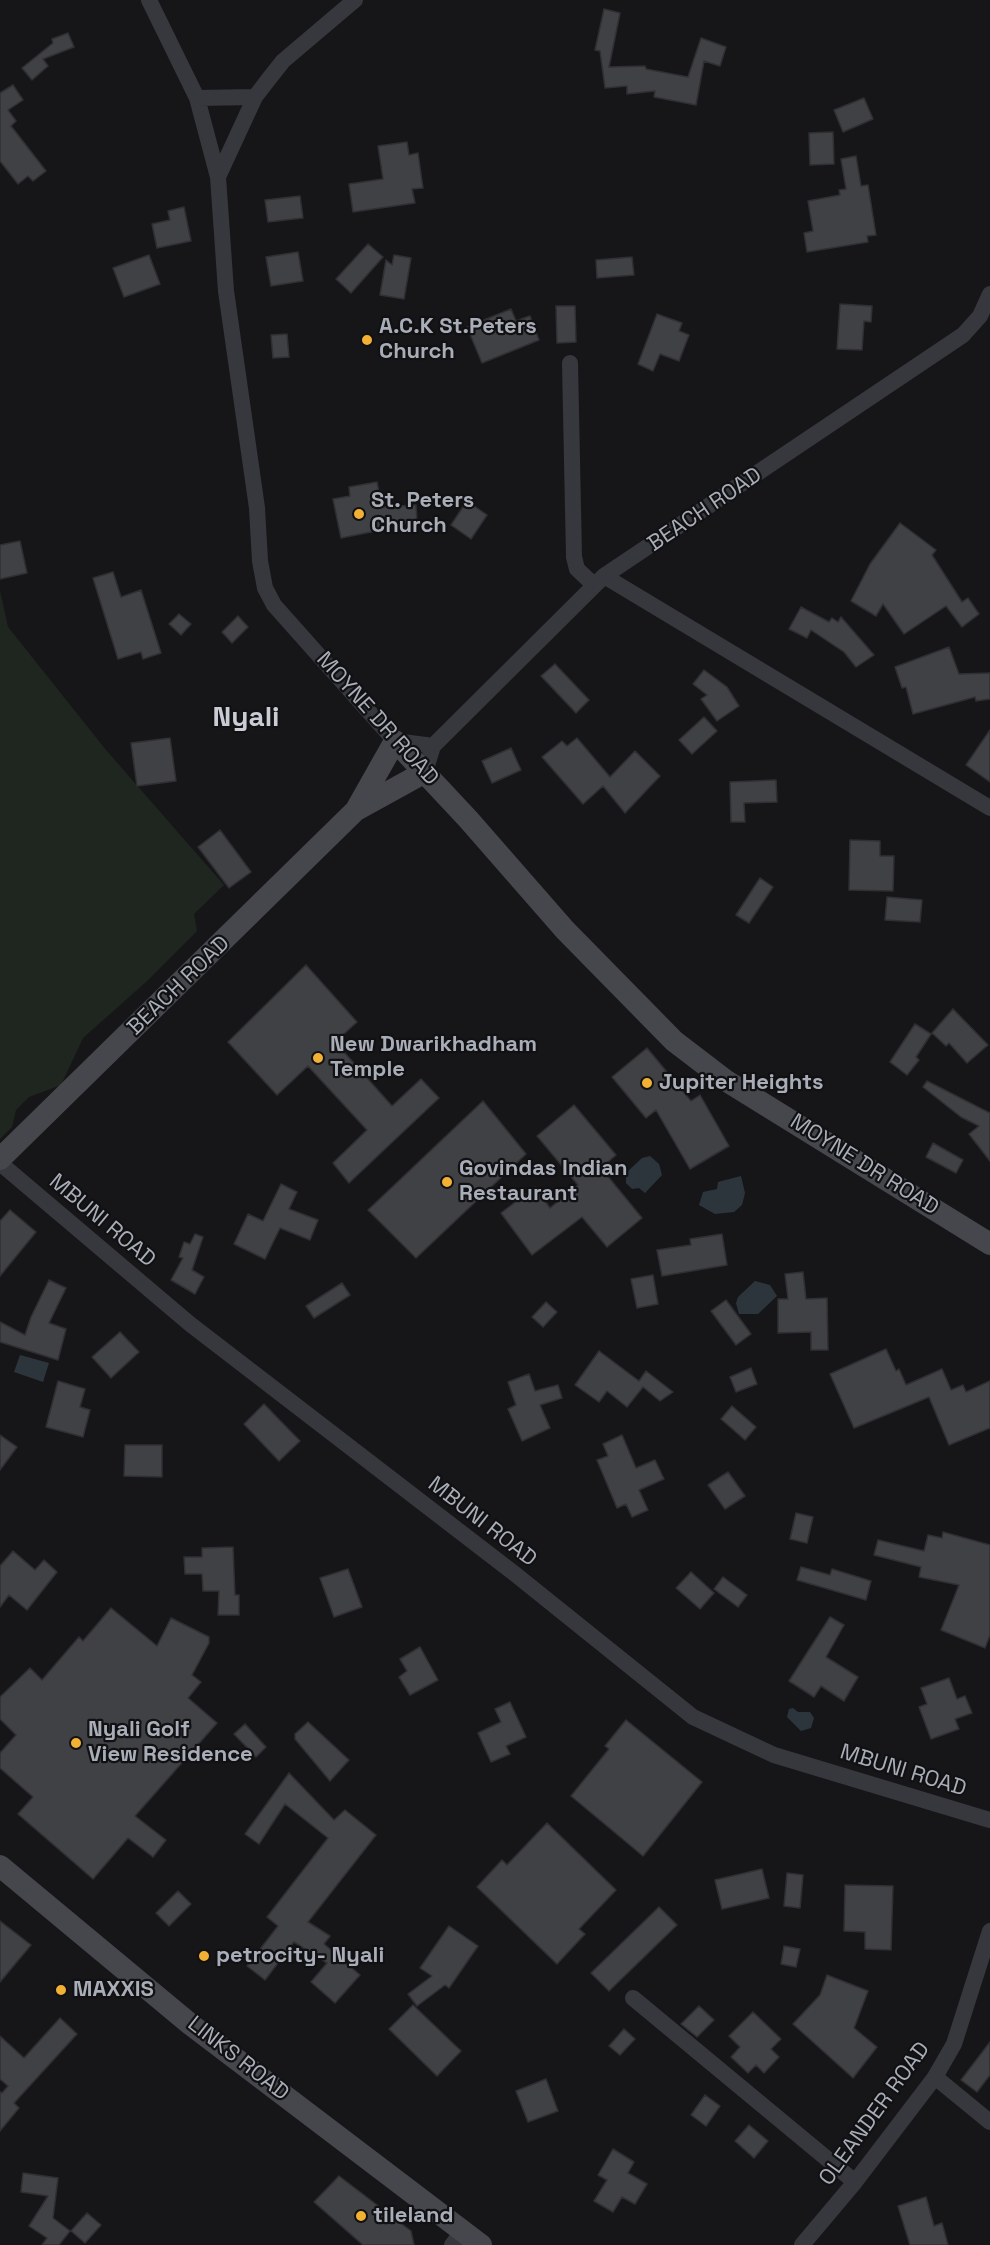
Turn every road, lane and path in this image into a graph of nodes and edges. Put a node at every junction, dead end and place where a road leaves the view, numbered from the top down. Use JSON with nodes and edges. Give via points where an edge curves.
{"nodes":[{"id":1,"x":149,"y":0,"type":"edge"},
{"id":2,"x":355,"y":0,"type":"edge"},
{"id":3,"x":255,"y":97,"type":"junction"},
{"id":4,"x":197,"y":98,"type":"junction"},
{"id":5,"x":218,"y":177,"type":"junction"},
{"id":6,"x":990,"y":294,"type":"edge"},
{"id":7,"x":570,"y":363,"type":"dead end"},
{"id":8,"x":599,"y":580,"type":"junction"},
{"id":9,"x":395,"y":741,"type":"junction"},
{"id":10,"x":433,"y":746,"type":"junction"},
{"id":11,"x":425,"y":772,"type":"junction"},
{"id":12,"x":390,"y":792,"type":"junction"},
{"id":13,"x":453,"y":802,"type":"junction"},
{"id":14,"x":990,"y":808,"type":"edge"},
{"id":15,"x":356,"y":810,"type":"junction"},
{"id":16,"x":0,"y":1161,"type":"edge"},
{"id":17,"x":990,"y":1244,"type":"edge"},
{"id":18,"x":990,"y":1820,"type":"edge"},
{"id":19,"x":0,"y":1866,"type":"edge"},
{"id":20,"x":990,"y":1931,"type":"edge"},
{"id":21,"x":633,"y":1998,"type":"dead end"},
{"id":22,"x":935,"y":2077,"type":"junction"},
{"id":23,"x":990,"y":2122,"type":"edge"},
{"id":24,"x":855,"y":2182,"type":"junction"},
{"id":25,"x":458,"y":2238,"type":"edge"},
{"id":26,"x":481,"y":2245,"type":"edge"},
{"id":27,"x":802,"y":2245,"type":"edge"}],
"edges":[{"from":1,"to":4,"type":"street"},
{"from":2,"to":3,"type":"street","name":"MOYNE DR ROAD","via":[[283,61]]},
{"from":3,"to":4,"type":"street"},
{"from":3,"to":5,"type":"street","name":"MOYNE DR ROAD"},
{"from":4,"to":5,"type":"street"},
{"from":5,"to":9,"type":"street","name":"MOYNE DR ROAD","via":[[226,291],[265,588],[274,605]]},
{"from":6,"to":8,"type":"street","name":"BEACH ROAD","via":[[980,316],[963,334]]},
{"from":7,"to":8,"type":"street","via":[[573,557],[577,569]]},
{"from":8,"to":10,"type":"street","name":"BEACH ROAD"},
{"from":8,"to":14,"type":"street"},
{"from":9,"to":10,"type":"street"},
{"from":9,"to":11,"type":"main road","name":"MOYNE DR ROAD"},
{"from":9,"to":15,"type":"main road","name":"BEACH ROAD"},
{"from":10,"to":11,"type":"street","name":"BEACH ROAD"},
{"from":11,"to":12,"type":"main road","name":"BEACH ROAD"},
{"from":11,"to":13,"type":"main road","name":"MOYNE DR ROAD"},
{"from":12,"to":13,"type":"main road","via":[[410,792]]},
{"from":12,"to":15,"type":"main road","name":"BEACH ROAD"},
{"from":13,"to":17,"type":"main road","name":"MOYNE DR ROAD","via":[[611,979],[699,1062]]},
{"from":15,"to":16,"type":"main road","name":"BEACH ROAD"},
{"from":16,"to":18,"type":"street","name":"MBUNI ROAD","via":[[190,1324],[515,1574],[693,1717],[774,1755]]},
{"from":19,"to":25,"type":"main road","name":"LINKS ROAD"},
{"from":20,"to":22,"type":"street","name":"OLEANDER ROAD","via":[[954,2044]]},
{"from":21,"to":24,"type":"street"},
{"from":22,"to":23,"type":"street"},
{"from":22,"to":24,"type":"street","name":"OLEANDER ROAD"},
{"from":24,"to":27,"type":"street","name":"OLEANDER ROAD"},
{"from":25,"to":26,"type":"main road","name":"LINKS ROAD"}]}
